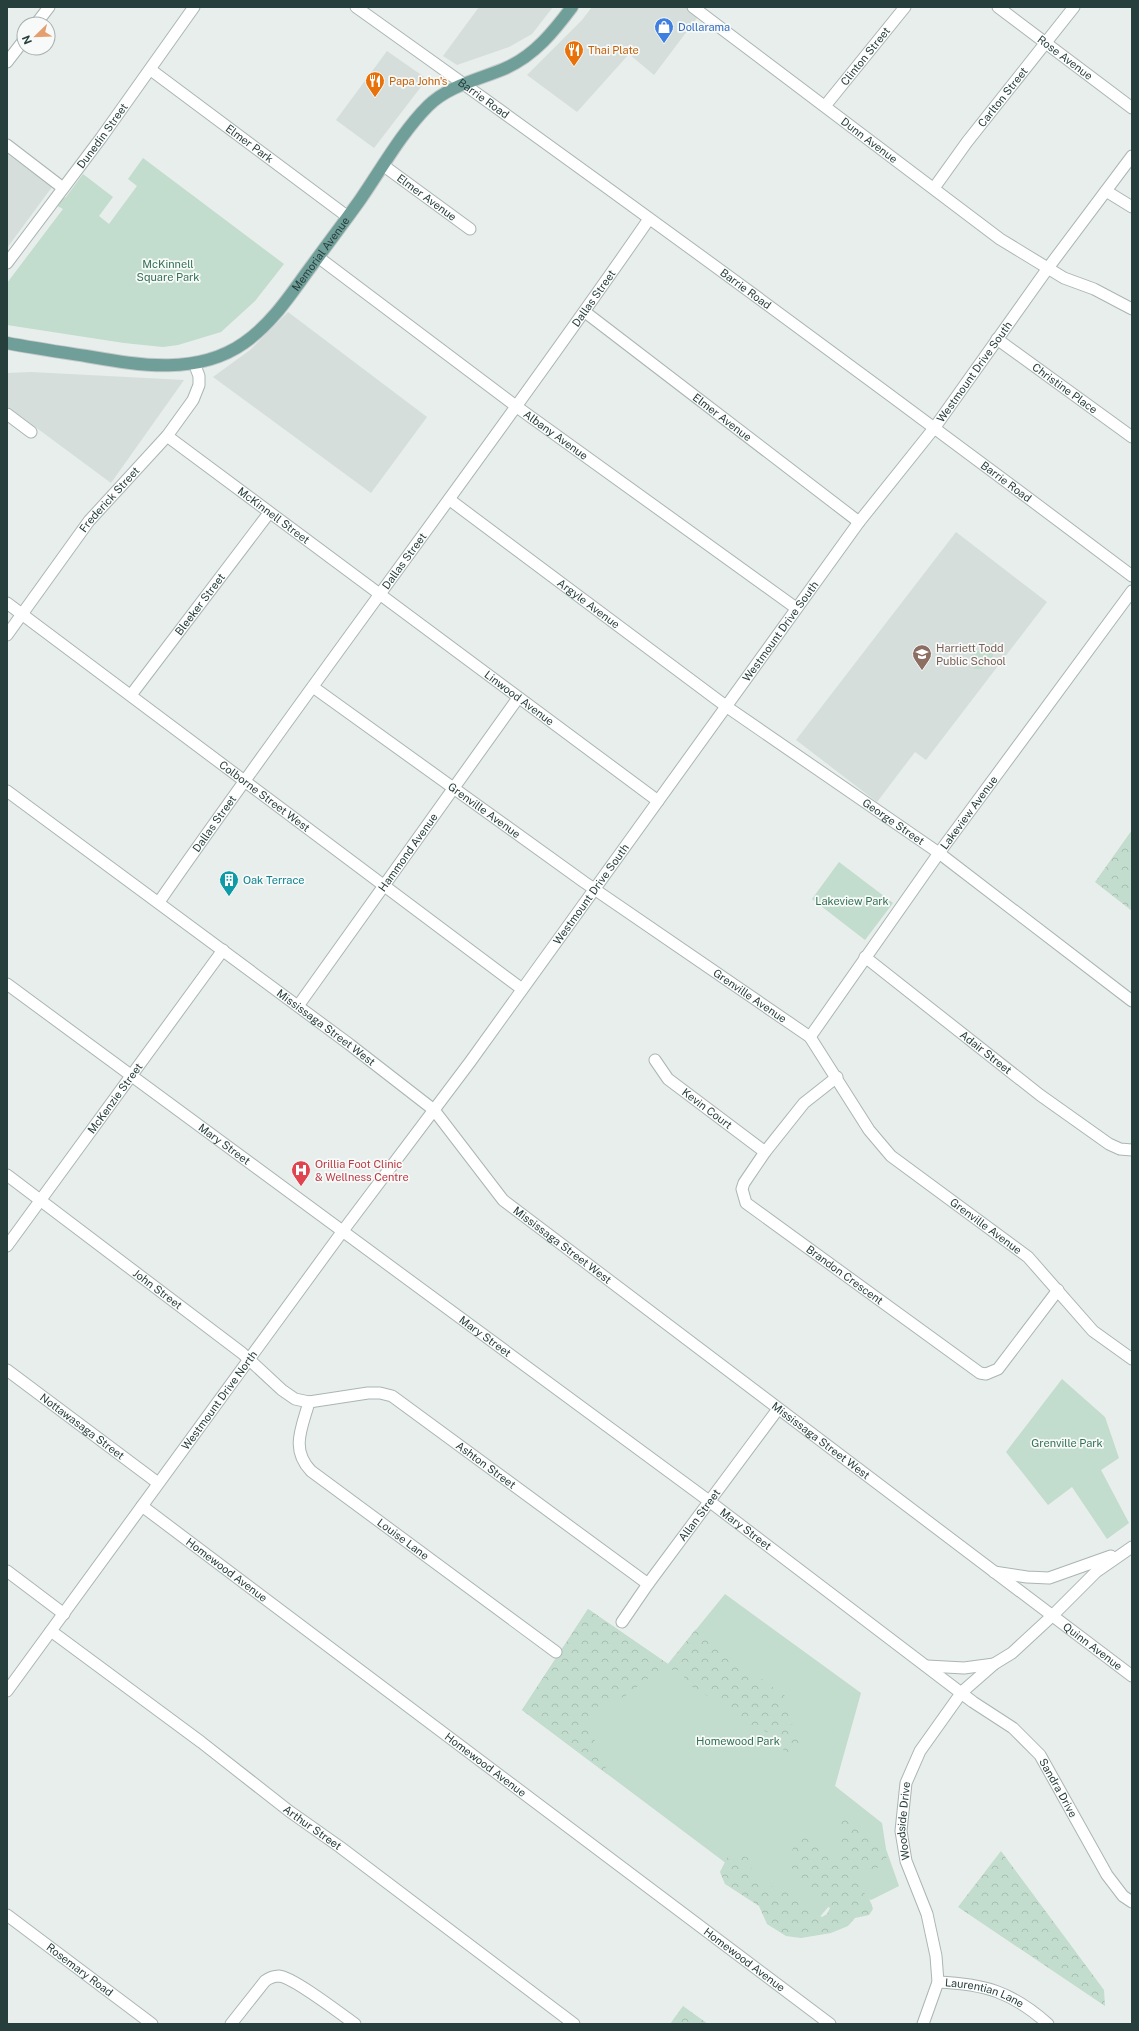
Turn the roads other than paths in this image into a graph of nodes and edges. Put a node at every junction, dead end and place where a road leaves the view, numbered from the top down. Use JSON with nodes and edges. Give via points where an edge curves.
{"nodes":[{"id":1,"x":49,"y":7,"type":"edge"},
{"id":2,"x":194,"y":7,"type":"edge"},
{"id":3,"x":356,"y":7,"type":"edge"},
{"id":4,"x":572,"y":7,"type":"edge"},
{"id":5,"x":693,"y":7,"type":"edge"},
{"id":6,"x":905,"y":7,"type":"edge"},
{"id":7,"x":998,"y":7,"type":"edge"},
{"id":8,"x":1074,"y":7,"type":"edge"},
{"id":9,"x":42,"y":16,"type":"edge"},
{"id":10,"x":1046,"y":42,"type":"junction"},
{"id":11,"x":16,"y":50,"type":"edge"},
{"id":12,"x":7,"y":62,"type":"edge"},
{"id":13,"x":151,"y":70,"type":"junction"},
{"id":14,"x":465,"y":84,"type":"junction"},
{"id":15,"x":825,"y":106,"type":"junction"},
{"id":16,"x":1132,"y":108,"type":"edge"},
{"id":17,"x":7,"y":145,"type":"edge"},
{"id":18,"x":1132,"y":156,"type":"edge"},
{"id":19,"x":384,"y":166,"type":"junction"},
{"id":20,"x":63,"y":188,"type":"junction"},
{"id":21,"x":934,"y":188,"type":"junction"},
{"id":22,"x":1106,"y":191,"type":"junction"},
{"id":23,"x":1132,"y":207,"type":"edge"},
{"id":24,"x":348,"y":217,"type":"junction"},
{"id":25,"x":649,"y":219,"type":"junction"},
{"id":26,"x":470,"y":229,"type":"dead end"},
{"id":27,"x":318,"y":257,"type":"junction"},
{"id":28,"x":7,"y":263,"type":"edge"},
{"id":29,"x":1048,"y":268,"type":"junction"},
{"id":30,"x":1132,"y":309,"type":"edge"},
{"id":31,"x":585,"y":312,"type":"junction"},
{"id":32,"x":997,"y":339,"type":"junction"},
{"id":33,"x":7,"y":343,"type":"edge"},
{"id":34,"x":194,"y":363,"type":"junction"},
{"id":35,"x":517,"y":407,"type":"junction"},
{"id":36,"x":7,"y":414,"type":"edge"},
{"id":37,"x":935,"y":427,"type":"junction"},
{"id":38,"x":31,"y":432,"type":"dead end"},
{"id":39,"x":167,"y":436,"type":"junction"},
{"id":40,"x":1132,"y":437,"type":"edge"},
{"id":41,"x":450,"y":500,"type":"junction"},
{"id":42,"x":269,"y":512,"type":"junction"},
{"id":43,"x":859,"y":522,"type":"junction"},
{"id":44,"x":1132,"y":576,"type":"edge"},
{"id":45,"x":1132,"y":591,"type":"edge"},
{"id":46,"x":381,"y":594,"type":"junction"},
{"id":47,"x":7,"y":603,"type":"edge"},
{"id":48,"x":796,"y":608,"type":"junction"},
{"id":49,"x":22,"y":614,"type":"junction"},
{"id":50,"x":7,"y":635,"type":"edge"},
{"id":51,"x":313,"y":687,"type":"junction"},
{"id":52,"x":131,"y":695,"type":"junction"},
{"id":53,"x":518,"y":698,"type":"junction"},
{"id":54,"x":727,"y":707,"type":"junction"},
{"id":55,"x":246,"y":780,"type":"junction"},
{"id":56,"x":452,"y":788,"type":"junction"},
{"id":57,"x":7,"y":791,"type":"edge"},
{"id":58,"x":658,"y":801,"type":"junction"},
{"id":59,"x":938,"y":854,"type":"junction"},
{"id":60,"x":385,"y":887,"type":"junction"},
{"id":61,"x":594,"y":890,"type":"junction"},
{"id":62,"x":159,"y":902,"type":"junction"},
{"id":63,"x":223,"y":950,"type":"junction"},
{"id":64,"x":865,"y":957,"type":"junction"},
{"id":65,"x":7,"y":984,"type":"edge"},
{"id":66,"x":522,"y":989,"type":"junction"},
{"id":67,"x":1132,"y":1001,"type":"edge"},
{"id":68,"x":298,"y":1006,"type":"junction"},
{"id":69,"x":810,"y":1037,"type":"junction"},
{"id":70,"x":655,"y":1060,"type":"dead end"},
{"id":71,"x":131,"y":1075,"type":"junction"},
{"id":72,"x":837,"y":1077,"type":"junction"},
{"id":73,"x":434,"y":1110,"type":"junction"},
{"id":74,"x":1132,"y":1150,"type":"edge"},
{"id":75,"x":765,"y":1152,"type":"junction"},
{"id":76,"x":7,"y":1175,"type":"edge"},
{"id":77,"x":40,"y":1200,"type":"junction"},
{"id":78,"x":342,"y":1232,"type":"junction"},
{"id":79,"x":7,"y":1246,"type":"edge"},
{"id":80,"x":1058,"y":1290,"type":"junction"},
{"id":81,"x":1132,"y":1358,"type":"edge"},
{"id":82,"x":249,"y":1360,"type":"junction"},
{"id":83,"x":7,"y":1370,"type":"edge"},
{"id":84,"x":308,"y":1402,"type":"junction"},
{"id":85,"x":778,"y":1409,"type":"junction"},
{"id":86,"x":158,"y":1483,"type":"junction"},
{"id":87,"x":709,"y":1501,"type":"junction"},
{"id":88,"x":142,"y":1506,"type":"junction"},
{"id":89,"x":1129,"y":1549,"type":"edge"},
{"id":90,"x":7,"y":1571,"type":"edge"},
{"id":91,"x":994,"y":1572,"type":"junction"},
{"id":92,"x":648,"y":1584,"type":"junction"},
{"id":93,"x":64,"y":1614,"type":"junction"},
{"id":94,"x":1052,"y":1616,"type":"junction"},
{"id":95,"x":622,"y":1622,"type":"dead end"},
{"id":96,"x":51,"y":1631,"type":"junction"},
{"id":97,"x":556,"y":1652,"type":"dead end"},
{"id":98,"x":994,"y":1664,"type":"junction"},
{"id":99,"x":927,"y":1666,"type":"junction"},
{"id":100,"x":1132,"y":1676,"type":"edge"},
{"id":101,"x":7,"y":1691,"type":"edge"},
{"id":102,"x":962,"y":1692,"type":"junction"},
{"id":103,"x":1132,"y":1902,"type":"edge"},
{"id":104,"x":7,"y":1915,"type":"edge"},
{"id":105,"x":938,"y":1982,"type":"junction"},
{"id":106,"x":152,"y":2024,"type":"edge"},
{"id":107,"x":231,"y":2024,"type":"edge"},
{"id":108,"x":355,"y":2024,"type":"edge"},
{"id":109,"x":574,"y":2024,"type":"edge"},
{"id":110,"x":830,"y":2024,"type":"edge"},
{"id":111,"x":923,"y":2024,"type":"edge"},
{"id":112,"x":1048,"y":2024,"type":"edge"}],
"edges":[{"from":1,"to":9,"type":"street"},
{"from":2,"to":13,"type":"street","name":"Dunedin Street"},
{"from":3,"to":14,"type":"street","name":"Barrie Road"},
{"from":4,"to":14,"type":"main road","name":"Memorial Avenue","via":[[549,37],[529,54],[508,67]]},
{"from":5,"to":15,"type":"street","name":"Dunn Avenue"},
{"from":6,"to":15,"type":"street","name":"Clinton Street"},
{"from":7,"to":10,"type":"street","name":"Rose Avenue"},
{"from":8,"to":10,"type":"street","name":"Carlton Street"},
{"from":10,"to":16,"type":"street","name":"Rose Avenue"},
{"from":10,"to":21,"type":"street","name":"Carlton Street"},
{"from":11,"to":12,"type":"street"},
{"from":13,"to":20,"type":"street","name":"Dunedin Street"},
{"from":13,"to":24,"type":"street","name":"Elmer Park"},
{"from":14,"to":19,"type":"main road","name":"Memorial Avenue","via":[[438,97],[429,105]]},
{"from":14,"to":25,"type":"street","name":"Barrie Road"},
{"from":15,"to":21,"type":"street","name":"Dunn Avenue"},
{"from":17,"to":20,"type":"street"},
{"from":18,"to":22,"type":"street","name":"Westmount Drive South"},
{"from":19,"to":24,"type":"main road","name":"Memorial Avenue"},
{"from":19,"to":26,"type":"street","name":"Elmer Avenue"},
{"from":20,"to":28,"type":"street","name":"Dunedin Street"},
{"from":21,"to":29,"type":"street","name":"Dunn Avenue","via":[[1000,239]]},
{"from":22,"to":23,"type":"street"},
{"from":22,"to":29,"type":"street","name":"Westmount Drive South"},
{"from":24,"to":27,"type":"main road","name":"Memorial Avenue"},
{"from":25,"to":31,"type":"street","name":"Dallas Street"},
{"from":25,"to":37,"type":"street","name":"Barrie Road"},
{"from":27,"to":34,"type":"main road","name":"Memorial Avenue","via":[[277,313],[260,330],[242,344],[219,356]]},
{"from":27,"to":35,"type":"street","name":"Albany Avenue"},
{"from":29,"to":30,"type":"street","name":"Dunn Avenue"},
{"from":29,"to":32,"type":"street","name":"Westmount Drive South"},
{"from":31,"to":35,"type":"street","name":"Dallas Street"},
{"from":31,"to":43,"type":"street","name":"Elmer Avenue"},
{"from":32,"to":37,"type":"street","name":"Westmount Drive South"},
{"from":32,"to":40,"type":"street","name":"Christine Place"},
{"from":33,"to":34,"type":"main road","name":"Memorial Avenue","via":[[129,363],[171,366]]},
{"from":34,"to":39,"type":"street","name":"Frederick Street","via":[[199,376],[197,390],[193,400]]},
{"from":35,"to":41,"type":"street","name":"Dallas Street"},
{"from":35,"to":48,"type":"street","name":"Albany Avenue"},
{"from":36,"to":38,"type":"street"},
{"from":37,"to":43,"type":"street","name":"Westmount Drive South"},
{"from":37,"to":44,"type":"street","name":"Barrie Road"},
{"from":39,"to":42,"type":"street","name":"McKinnell Street"},
{"from":39,"to":49,"type":"street","name":"Frederick Street","via":[[89,521]]},
{"from":41,"to":46,"type":"street","name":"Dallas Street"},
{"from":41,"to":54,"type":"street","name":"Argyle Avenue"},
{"from":42,"to":46,"type":"street","name":"McKinnell Street"},
{"from":42,"to":52,"type":"street","name":"Bleeker Street"},
{"from":43,"to":48,"type":"street","name":"Westmount Drive South"},
{"from":45,"to":59,"type":"street","name":"Lakeview Avenue"},
{"from":46,"to":51,"type":"street","name":"Dallas Street"},
{"from":46,"to":53,"type":"street","name":"Linwood Avenue"},
{"from":47,"to":49,"type":"street","name":"Colborne Street West"},
{"from":48,"to":54,"type":"street","name":"Westmount Drive South"},
{"from":49,"to":50,"type":"street","name":"Frederick Street"},
{"from":49,"to":52,"type":"street","name":"Colborne Street West"},
{"from":51,"to":55,"type":"street","name":"Dallas Street"},
{"from":51,"to":56,"type":"street","name":"Grenville Avenue"},
{"from":52,"to":55,"type":"street","name":"Colborne Street West"},
{"from":53,"to":56,"type":"street","name":"Hammond Avenue"},
{"from":53,"to":58,"type":"street","name":"Linwood Avenue"},
{"from":54,"to":58,"type":"street","name":"Westmount Drive South"},
{"from":54,"to":59,"type":"street","name":"George Street"},
{"from":55,"to":60,"type":"street","name":"Colborne Street West"},
{"from":55,"to":62,"type":"street","name":"Dallas Street"},
{"from":56,"to":60,"type":"street","name":"Hammond Avenue"},
{"from":56,"to":61,"type":"street","name":"Grenville Avenue"},
{"from":57,"to":62,"type":"street","name":"Mississaga Street West"},
{"from":58,"to":61,"type":"street","name":"Westmount Drive South"},
{"from":59,"to":64,"type":"street","name":"Lakeview Avenue"},
{"from":59,"to":67,"type":"street","name":"George Street"},
{"from":60,"to":66,"type":"street","name":"Colborne Street West"},
{"from":60,"to":68,"type":"street","name":"Hammond Avenue"},
{"from":61,"to":66,"type":"street","name":"Westmount Drive South"},
{"from":61,"to":69,"type":"street","name":"Grenville Avenue"},
{"from":62,"to":63,"type":"street","name":"Mississaga Street West"},
{"from":63,"to":68,"type":"street","name":"Mississaga Street West"},
{"from":63,"to":71,"type":"street","name":"McKenzie Street"},
{"from":64,"to":69,"type":"street","name":"Lakeview Avenue"},
{"from":64,"to":74,"type":"street","name":"Adair Street","via":[[1040,1095],[1109,1144],[1120,1149]]},
{"from":65,"to":71,"type":"street","name":"Mary Street"},
{"from":66,"to":73,"type":"street","name":"Westmount Drive South"},
{"from":68,"to":73,"type":"street","name":"Mississaga Street West"},
{"from":69,"to":72,"type":"street","name":"Grenville Avenue"},
{"from":70,"to":75,"type":"street","name":"Kevin Court","via":[[668,1079]]},
{"from":71,"to":77,"type":"street","name":"McKenzie Street"},
{"from":71,"to":78,"type":"street","name":"Mary Street"},
{"from":72,"to":75,"type":"street","name":"Brandon Crescent","via":[[804,1103]]},
{"from":72,"to":80,"type":"street","name":"Grenville Avenue","via":[[869,1130],[891,1156],[1015,1246]]},
{"from":73,"to":78,"type":"street","name":"Westmount Drive North"},
{"from":73,"to":85,"type":"street","name":"Mississaga Street West","via":[[503,1200],[663,1319]]},
{"from":75,"to":80,"type":"street","name":"Brandon Crescent","via":[[744,1183],[742,1189],[746,1203],[980,1373],[986,1374],[998,1369]]},
{"from":76,"to":77,"type":"street","name":"John Street"},
{"from":77,"to":79,"type":"street","name":"McKenzie Street"},
{"from":77,"to":82,"type":"street","name":"John Street"},
{"from":78,"to":82,"type":"street","name":"Westmount Drive North"},
{"from":78,"to":87,"type":"street","name":"Mary Street"},
{"from":80,"to":81,"type":"street","name":"Grenville Avenue","via":[[1093,1331]]},
{"from":82,"to":84,"type":"street","name":"John Street","via":[[282,1390],[295,1399]]},
{"from":82,"to":86,"type":"street","name":"Westmount Drive North"},
{"from":83,"to":86,"type":"street","name":"Nottawasaga Street"},
{"from":84,"to":92,"type":"street","name":"Ashton Street","via":[[368,1393],[392,1396]]},
{"from":84,"to":97,"type":"street","name":"Louise Lane","via":[[298,1446],[304,1464]]},
{"from":85,"to":87,"type":"street","name":"Allan Street"},
{"from":85,"to":91,"type":"street","name":"Mississaga Street West"},
{"from":86,"to":88,"type":"street","name":"Westmount Drive North"},
{"from":87,"to":92,"type":"street","name":"Allan Street"},
{"from":87,"to":99,"type":"street","name":"Mary Street"},
{"from":88,"to":93,"type":"street","name":"Westmount Drive North"},
{"from":88,"to":110,"type":"street","name":"Homewood Avenue"},
{"from":89,"to":91,"type":"street","via":[[1049,1578]]},
{"from":89,"to":94,"type":"street","via":[[1096,1572]]},
{"from":90,"to":93,"type":"street"},
{"from":91,"to":94,"type":"street","name":"Mississaga Street West"},
{"from":92,"to":95,"type":"street","name":"Allan Street"},
{"from":93,"to":96,"type":"street","name":"Westmount Drive North"},
{"from":94,"to":98,"type":"street","name":"Woodside Drive","via":[[1012,1653]]},
{"from":94,"to":100,"type":"street","name":"Quinn Avenue"},
{"from":96,"to":101,"type":"street","name":"Westmount Drive North"},
{"from":96,"to":109,"type":"street","name":"Arthur Street"},
{"from":98,"to":99,"type":"street","name":"Woodside Drive","via":[[964,1668]]},
{"from":98,"to":102,"type":"street","name":"Woodside Drive"},
{"from":99,"to":102,"type":"street","name":"Mary Street"},
{"from":102,"to":103,"type":"street","name":"Sandra Drive","via":[[1013,1728],[1040,1755],[1107,1875]]},
{"from":102,"to":105,"type":"street","name":"Woodside Drive","via":[[920,1750],[906,1783],[901,1821],[906,1861],[933,1936]]},
{"from":104,"to":106,"type":"street","name":"Rosemary Road"},
{"from":105,"to":111,"type":"street","name":"Woodside Drive"},
{"from":105,"to":112,"type":"street","name":"Laurentian Lane","via":[[979,1985],[1005,1994]]},
{"from":107,"to":108,"type":"street","via":[[265,1981],[281,1976],[318,1997]]}]}
